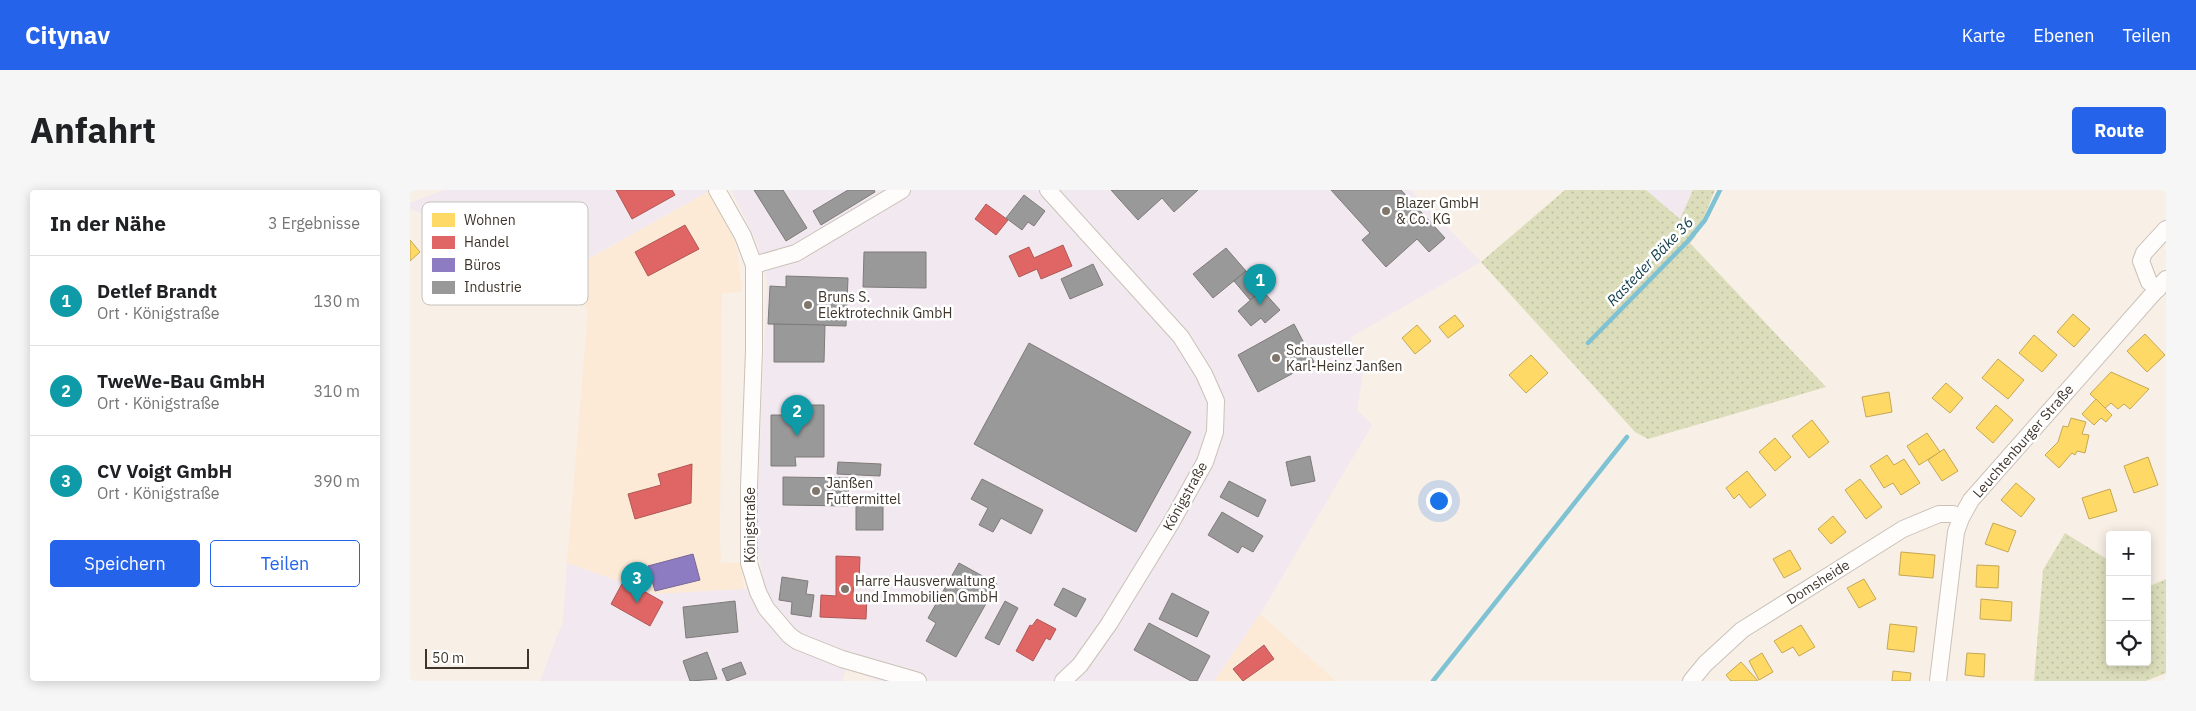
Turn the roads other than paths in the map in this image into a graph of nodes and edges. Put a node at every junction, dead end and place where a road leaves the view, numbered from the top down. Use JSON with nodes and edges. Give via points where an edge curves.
{"nodes":[{"id":1,"x":717,"y":190,"type":"edge"},
{"id":2,"x":902,"y":190,"type":"edge"},
{"id":3,"x":1048,"y":190,"type":"edge"},
{"id":4,"x":2166,"y":229,"type":"edge"},
{"id":5,"x":754,"y":265,"type":"junction"},
{"id":6,"x":2162,"y":284,"type":"edge"},
{"id":7,"x":1961,"y":518,"type":"junction"},
{"id":8,"x":918,"y":681,"type":"edge"},
{"id":9,"x":1063,"y":681,"type":"edge"},
{"id":10,"x":1691,"y":681,"type":"edge"},
{"id":11,"x":1938,"y":681,"type":"edge"}],
"edges":[{"from":1,"to":5,"type":"street","name":"Königstraße","via":[[743,236]]},
{"from":2,"to":5,"type":"street","via":[[796,253]]},
{"from":3,"to":9,"type":"street","name":"Königstraße","via":[[1181,337],[1216,401],[1214,432],[1205,462],[1109,624],[1080,665]]},
{"from":4,"to":6,"type":"street","name":"Leuchtenburger Straße","via":[[2144,253],[2141,261],[2150,282]]},
{"from":5,"to":8,"type":"street","name":"Königstraße","via":[[749,563],[758,592],[766,608],[797,641],[842,659]]},
{"from":6,"to":7,"type":"street","name":"Leuchtenburger Straße","via":[[1987,481]]},
{"from":7,"to":10,"type":"street","name":"Domsheide","via":[[1953,514],[1939,514],[1904,529],[1742,630]]},
{"from":7,"to":11,"type":"street","name":"Leuchtenburger Straße","via":[[1956,532]]}]}
